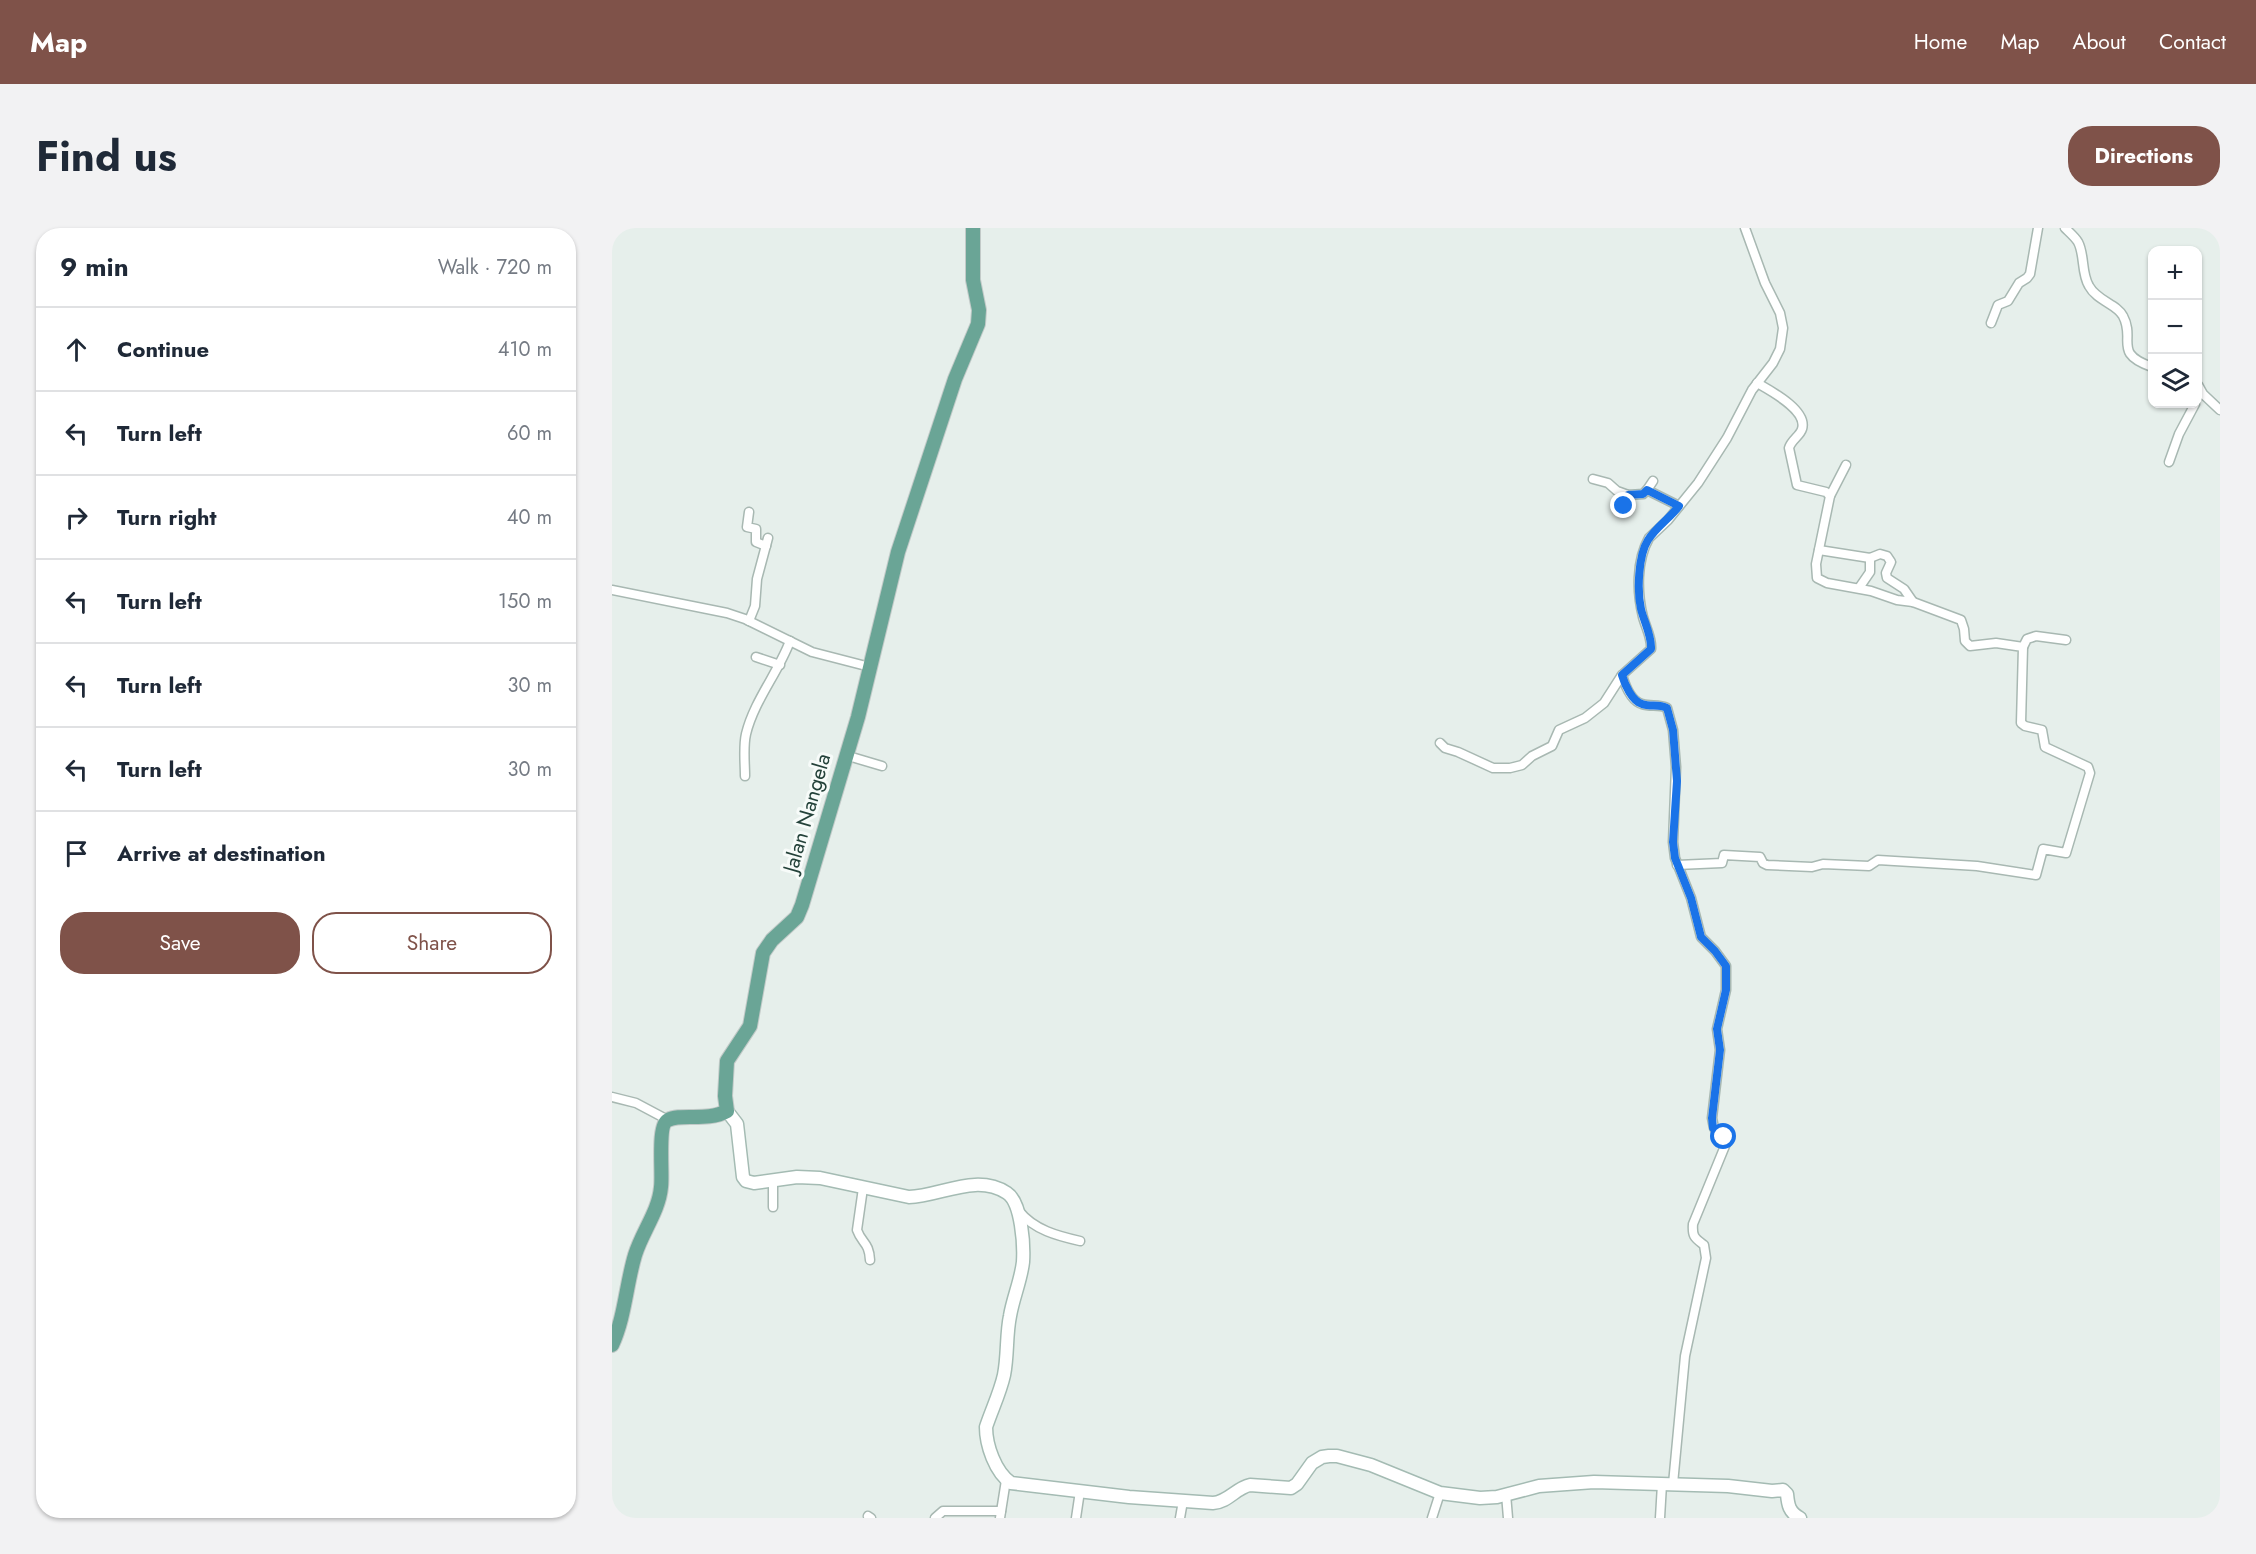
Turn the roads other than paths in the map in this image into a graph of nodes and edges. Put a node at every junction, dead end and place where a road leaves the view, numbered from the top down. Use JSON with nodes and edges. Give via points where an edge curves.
{"nodes":[{"id":1,"x":973,"y":228,"type":"edge"},
{"id":2,"x":1745,"y":228,"type":"edge"},
{"id":3,"x":2038,"y":228,"type":"edge"},
{"id":4,"x":2065,"y":228,"type":"edge"},
{"id":5,"x":1991,"y":324,"type":"dead end"},
{"id":6,"x":2148,"y":365,"type":"edge"},
{"id":7,"x":1757,"y":383,"type":"junction"},
{"id":8,"x":2202,"y":401,"type":"edge"},
{"id":9,"x":2193,"y":408,"type":"edge"},
{"id":10,"x":2220,"y":411,"type":"edge"},
{"id":11,"x":2169,"y":462,"type":"dead end"},
{"id":12,"x":1846,"y":465,"type":"dead end"},
{"id":13,"x":1593,"y":479,"type":"dead end"},
{"id":14,"x":1653,"y":481,"type":"dead end"},
{"id":15,"x":1647,"y":490,"type":"junction"},
{"id":16,"x":1628,"y":495,"type":"junction"},
{"id":17,"x":1830,"y":496,"type":"junction"},
{"id":18,"x":1679,"y":506,"type":"junction"},
{"id":19,"x":1621,"y":509,"type":"dead end"},
{"id":20,"x":749,"y":512,"type":"dead end"},
{"id":21,"x":1819,"y":550,"type":"junction"},
{"id":22,"x":1870,"y":558,"type":"junction"},
{"id":23,"x":1859,"y":588,"type":"junction"},
{"id":24,"x":612,"y":590,"type":"edge"},
{"id":25,"x":1912,"y":603,"type":"junction"},
{"id":26,"x":748,"y":621,"type":"junction"},
{"id":27,"x":2066,"y":640,"type":"dead end"},
{"id":28,"x":790,"y":641,"type":"junction"},
{"id":29,"x":2023,"y":647,"type":"junction"},
{"id":30,"x":756,"y":657,"type":"dead end"},
{"id":31,"x":780,"y":665,"type":"junction"},
{"id":32,"x":870,"y":667,"type":"junction"},
{"id":33,"x":1622,"y":675,"type":"junction"},
{"id":34,"x":1440,"y":743,"type":"dead end"},
{"id":35,"x":845,"y":755,"type":"junction"},
{"id":36,"x":882,"y":766,"type":"dead end"},
{"id":37,"x":745,"y":776,"type":"dead end"},
{"id":38,"x":1677,"y":865,"type":"junction"},
{"id":39,"x":612,"y":1097,"type":"edge"},
{"id":40,"x":727,"y":1111,"type":"junction"},
{"id":41,"x":668,"y":1120,"type":"junction"},
{"id":42,"x":773,"y":1182,"type":"junction"},
{"id":43,"x":863,"y":1188,"type":"junction"},
{"id":44,"x":773,"y":1207,"type":"dead end"},
{"id":45,"x":1018,"y":1210,"type":"junction"},
{"id":46,"x":1080,"y":1241,"type":"dead end"},
{"id":47,"x":870,"y":1260,"type":"dead end"},
{"id":48,"x":612,"y":1345,"type":"edge"},
{"id":49,"x":1006,"y":1480,"type":"junction"},
{"id":50,"x":1668,"y":1484,"type":"junction"},
{"id":51,"x":1080,"y":1491,"type":"junction"},
{"id":52,"x":1440,"y":1493,"type":"junction"},
{"id":53,"x":1506,"y":1494,"type":"junction"},
{"id":54,"x":1183,"y":1501,"type":"junction"},
{"id":55,"x":1001,"y":1514,"type":"edge"},
{"id":56,"x":935,"y":1518,"type":"edge"},
{"id":57,"x":1076,"y":1518,"type":"edge"},
{"id":58,"x":1180,"y":1518,"type":"edge"},
{"id":59,"x":1432,"y":1518,"type":"edge"},
{"id":60,"x":1508,"y":1518,"type":"edge"},
{"id":61,"x":1660,"y":1518,"type":"edge"},
{"id":62,"x":1800,"y":1518,"type":"edge"}],
"edges":[{"from":1,"to":32,"type":"main road","name":"Jalan Nangela","via":[[978,324],[955,379],[904,530]]},
{"from":2,"to":7,"type":"street","via":[[1783,328],[1778,356]]},
{"from":3,"to":5,"type":"street","via":[[2030,274],[2008,301],[1998,305]]},
{"from":4,"to":6,"type":"street","via":[[2078,242],[2088,286],[2101,300],[2120,311],[2130,353]]},
{"from":7,"to":17,"type":"street","via":[[1783,398],[1800,417],[1802,430],[1789,448],[1797,485]]},
{"from":7,"to":18,"type":"street","via":[[1714,460]]},
{"from":8,"to":10,"type":"street"},
{"from":9,"to":11,"type":"street"},
{"from":12,"to":17,"type":"street"},
{"from":13,"to":16,"type":"street"},
{"from":14,"to":15,"type":"street"},
{"from":15,"to":16,"type":"street"},
{"from":15,"to":18,"type":"street"},
{"from":16,"to":19,"type":"street"},
{"from":17,"to":21,"type":"street"},
{"from":18,"to":33,"type":"street","via":[[1644,547],[1639,598],[1651,649]]},
{"from":20,"to":26,"type":"street","via":[[747,527],[756,530],[756,542],[767,542],[757,579],[755,606]]},
{"from":21,"to":22,"type":"street"},
{"from":21,"to":23,"type":"street","via":[[1817,578]]},
{"from":22,"to":23,"type":"street","via":[[1870,572]]},
{"from":22,"to":25,"type":"street","via":[[1880,554],[1889,557],[1888,580],[1904,588]]},
{"from":23,"to":25,"type":"street"},
{"from":24,"to":26,"type":"street","via":[[702,607]]},
{"from":25,"to":29,"type":"street","via":[[1960,620],[1966,645],[1996,643]]},
{"from":26,"to":28,"type":"street"},
{"from":27,"to":29,"type":"street","via":[[2033,636]]},
{"from":28,"to":31,"type":"street"},
{"from":28,"to":32,"type":"street","via":[[812,652]]},
{"from":29,"to":38,"type":"street","via":[[2021,723],[2042,730],[2046,748],[2090,771],[2066,853],[2044,848],[2036,875],[1977,866],[1878,860],[1869,866],[1764,865],[1758,855],[1723,855],[1722,863]]},
{"from":30,"to":31,"type":"street"},
{"from":31,"to":37,"type":"street","via":[[750,720],[745,737]]},
{"from":32,"to":35,"type":"main road","name":"Jalan Nangela"},
{"from":33,"to":34,"type":"street","via":[[1604,703],[1585,718],[1559,730],[1552,746],[1522,765],[1493,768]]},
{"from":33,"to":38,"type":"street","via":[[1635,701],[1662,705],[1670,714],[1677,781],[1673,842]]},
{"from":35,"to":36,"type":"street"},
{"from":35,"to":40,"type":"main road","name":"Jalan Nangela","via":[[802,905],[797,917],[766,946],[751,1023],[727,1061]]},
{"from":38,"to":50,"type":"street","via":[[1701,937],[1726,966],[1725,998],[1717,1029],[1720,1050],[1712,1118],[1713,1128],[1727,1141],[1693,1224],[1692,1234],[1704,1245],[1706,1258],[1685,1356]]},
{"from":39,"to":41,"type":"street","via":[[636,1103]]},
{"from":40,"to":41,"type":"main road","via":[[705,1118]]},
{"from":40,"to":42,"type":"street","via":[[737,1124],[745,1179],[754,1183]]},
{"from":41,"to":48,"type":"main road","via":[[662,1128],[662,1187],[635,1254]]},
{"from":42,"to":43,"type":"street","via":[[820,1178]]},
{"from":42,"to":44,"type":"street"},
{"from":43,"to":45,"type":"street","via":[[909,1197],[963,1186],[993,1188],[1014,1199]]},
{"from":43,"to":47,"type":"street","via":[[857,1230],[867,1245]]},
{"from":45,"to":46,"type":"street","via":[[1030,1223]]},
{"from":45,"to":49,"type":"street","via":[[1022,1265],[1010,1314],[1003,1377],[986,1426],[987,1443]]},
{"from":49,"to":51,"type":"street"},
{"from":49,"to":55,"type":"street"},
{"from":50,"to":53,"type":"street","via":[[1594,1482]]},
{"from":50,"to":61,"type":"street"},
{"from":50,"to":62,"type":"street","via":[[1777,1490],[1787,1494],[1789,1509]]},
{"from":51,"to":54,"type":"street"},
{"from":51,"to":57,"type":"street"},
{"from":52,"to":53,"type":"street","via":[[1480,1498]]},
{"from":52,"to":54,"type":"street","via":[[1371,1466],[1329,1456],[1312,1463],[1291,1488],[1250,1485],[1218,1503]]},
{"from":52,"to":59,"type":"street"},
{"from":53,"to":60,"type":"street"},
{"from":54,"to":58,"type":"street"},
{"from":55,"to":56,"type":"street","via":[[943,1511]]}]}
